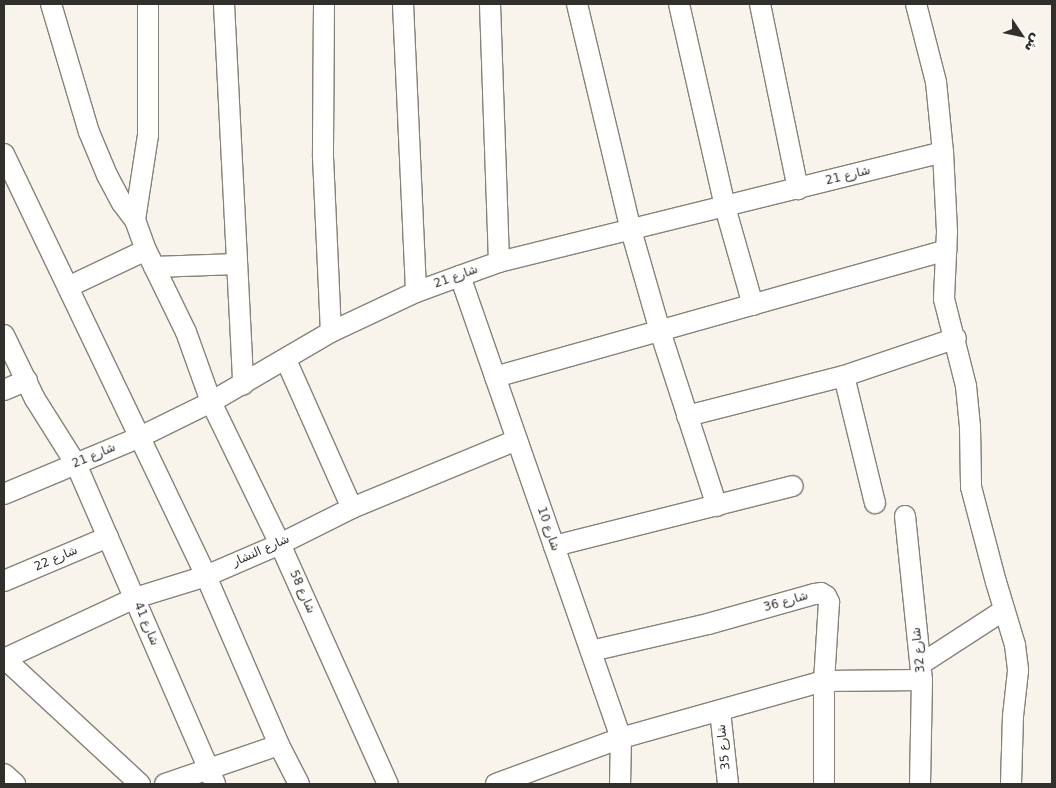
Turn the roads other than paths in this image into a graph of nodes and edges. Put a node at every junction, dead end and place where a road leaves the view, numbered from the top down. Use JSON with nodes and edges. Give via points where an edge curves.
{"nodes":[{"id":1,"x":50,"y":4,"type":"edge"},
{"id":2,"x":148,"y":4,"type":"edge"},
{"id":3,"x":224,"y":4,"type":"edge"},
{"id":4,"x":324,"y":4,"type":"edge"},
{"id":5,"x":403,"y":4,"type":"edge"},
{"id":6,"x":490,"y":4,"type":"edge"},
{"id":7,"x":576,"y":4,"type":"edge"},
{"id":8,"x":678,"y":4,"type":"edge"},
{"id":9,"x":760,"y":4,"type":"edge"},
{"id":10,"x":916,"y":4,"type":"edge"},
{"id":11,"x":943,"y":152,"type":"junction"},
{"id":12,"x":4,"y":154,"type":"edge"},
{"id":13,"x":798,"y":189,"type":"junction"},
{"id":14,"x":725,"y":207,"type":"junction"},
{"id":15,"x":136,"y":220,"type":"junction"},
{"id":16,"x":631,"y":230,"type":"junction"},
{"id":17,"x":946,"y":250,"type":"junction"},
{"id":18,"x":150,"y":259,"type":"junction"},
{"id":19,"x":499,"y":262,"type":"junction"},
{"id":20,"x":237,"y":264,"type":"junction"},
{"id":21,"x":460,"y":276,"type":"junction"},
{"id":22,"x":68,"y":287,"type":"junction"},
{"id":23,"x":416,"y":292,"type":"junction"},
{"id":24,"x":753,"y":305,"type":"junction"},
{"id":25,"x":660,"y":331,"type":"junction"},
{"id":26,"x":331,"y":332,"type":"junction"},
{"id":27,"x":4,"y":335,"type":"edge"},
{"id":28,"x":956,"y":338,"type":"junction"},
{"id":29,"x":286,"y":360,"type":"junction"},
{"id":30,"x":844,"y":376,"type":"junction"},
{"id":31,"x":495,"y":377,"type":"junction"},
{"id":32,"x":27,"y":380,"type":"junction"},
{"id":33,"x":243,"y":385,"type":"junction"},
{"id":34,"x":4,"y":390,"type":"edge"},
{"id":35,"x":211,"y":402,"type":"junction"},
{"id":36,"x":687,"y":416,"type":"junction"},
{"id":37,"x":140,"y":437,"type":"junction"},
{"id":38,"x":517,"y":440,"type":"junction"},
{"id":39,"x":76,"y":464,"type":"junction"},
{"id":40,"x":793,"y":486,"type":"dead end"},
{"id":41,"x":4,"y":494,"type":"edge"},
{"id":42,"x":875,"y":503,"type":"dead end"},
{"id":43,"x":717,"y":506,"type":"junction"},
{"id":44,"x":352,"y":508,"type":"junction"},
{"id":45,"x":905,"y":516,"type":"dead end"},
{"id":46,"x":108,"y":538,"type":"junction"},
{"id":47,"x":280,"y":544,"type":"junction"},
{"id":48,"x":554,"y":546,"type":"junction"},
{"id":49,"x":206,"y":576,"type":"junction"},
{"id":50,"x":4,"y":581,"type":"edge"},
{"id":51,"x":135,"y":598,"type":"junction"},
{"id":52,"x":1004,"y":610,"type":"junction"},
{"id":53,"x":591,"y":651,"type":"junction"},
{"id":54,"x":4,"y":659,"type":"edge"},
{"id":55,"x":922,"y":672,"type":"junction"},
{"id":56,"x":824,"y":681,"type":"junction"},
{"id":57,"x":720,"y":711,"type":"junction"},
{"id":58,"x":621,"y":738,"type":"junction"},
{"id":59,"x":279,"y":745,"type":"junction"},
{"id":60,"x":4,"y":774,"type":"edge"},
{"id":61,"x":212,"y":778,"type":"edge"},
{"id":62,"x":131,"y":782,"type":"edge"},
{"id":63,"x":15,"y":784,"type":"edge"},
{"id":64,"x":165,"y":784,"type":"edge"},
{"id":65,"x":299,"y":784,"type":"edge"},
{"id":66,"x":388,"y":784,"type":"edge"},
{"id":67,"x":496,"y":784,"type":"edge"},
{"id":68,"x":620,"y":784,"type":"edge"},
{"id":69,"x":728,"y":784,"type":"edge"},
{"id":70,"x":824,"y":784,"type":"edge"},
{"id":71,"x":920,"y":784,"type":"edge"},
{"id":72,"x":1011,"y":784,"type":"edge"}],
"edges":[{"from":1,"to":15,"type":"street","via":[[89,132],[107,175],[122,203]]},
{"from":2,"to":15,"type":"street","via":[[148,135]]},
{"from":3,"to":20,"type":"street"},
{"from":4,"to":26,"type":"street","via":[[323,157]]},
{"from":5,"to":23,"type":"street"},
{"from":6,"to":19,"type":"street"},
{"from":7,"to":16,"type":"street"},
{"from":8,"to":14,"type":"street"},
{"from":9,"to":13,"type":"street"},
{"from":10,"to":11,"type":"street","via":[[936,82]]},
{"from":11,"to":13,"type":"street","name":"شارع 21"},
{"from":11,"to":17,"type":"street"},
{"from":12,"to":22,"type":"street"},
{"from":13,"to":14,"type":"street","name":"شارع 21"},
{"from":14,"to":16,"type":"street","name":"شارع 21"},
{"from":14,"to":24,"type":"street"},
{"from":15,"to":18,"type":"street","name":"شارع 58"},
{"from":16,"to":19,"type":"street","name":"شارع 21"},
{"from":16,"to":25,"type":"street"},
{"from":17,"to":24,"type":"street"},
{"from":17,"to":28,"type":"street","via":[[944,299]]},
{"from":18,"to":20,"type":"street"},
{"from":18,"to":22,"type":"street"},
{"from":18,"to":35,"type":"street","name":"شارع 58","via":[[186,332]]},
{"from":19,"to":21,"type":"street","name":"شارع 21"},
{"from":20,"to":33,"type":"street"},
{"from":21,"to":23,"type":"street","name":"شارع 21"},
{"from":21,"to":31,"type":"street","name":"شارع 10"},
{"from":22,"to":37,"type":"street"},
{"from":23,"to":26,"type":"street","name":"شارع 21"},
{"from":24,"to":25,"type":"street"},
{"from":25,"to":31,"type":"street"},
{"from":25,"to":36,"type":"street"},
{"from":26,"to":29,"type":"street","name":"شارع 21"},
{"from":27,"to":32,"type":"street","name":"شارع 41"},
{"from":28,"to":30,"type":"street"},
{"from":28,"to":52,"type":"street","via":[[966,386],[971,487]]},
{"from":29,"to":33,"type":"street","name":"شارع 21"},
{"from":29,"to":44,"type":"street"},
{"from":30,"to":36,"type":"street"},
{"from":30,"to":42,"type":"street"},
{"from":31,"to":38,"type":"street","name":"شارع 10"},
{"from":32,"to":34,"type":"street"},
{"from":32,"to":39,"type":"street","name":"شارع 41","via":[[35,399]]},
{"from":33,"to":35,"type":"street","name":"شارع 21"},
{"from":35,"to":37,"type":"street","name":"شارع 21"},
{"from":35,"to":47,"type":"street","name":"شارع 58"},
{"from":36,"to":43,"type":"street"},
{"from":37,"to":39,"type":"street","name":"شارع 21"},
{"from":37,"to":49,"type":"street"},
{"from":38,"to":44,"type":"street","name":"شارع النشار"},
{"from":38,"to":48,"type":"street","name":"شارع 10"},
{"from":39,"to":41,"type":"street","name":"شارع 21"},
{"from":39,"to":46,"type":"street","name":"شارع 41"},
{"from":40,"to":43,"type":"street"},
{"from":43,"to":48,"type":"street"},
{"from":44,"to":47,"type":"street","name":"شارع النشار"},
{"from":45,"to":55,"type":"street","name":"شارع 32"},
{"from":46,"to":50,"type":"street","name":"شارع 22"},
{"from":46,"to":51,"type":"street","name":"شارع 41"},
{"from":47,"to":49,"type":"street","name":"شارع النشار"},
{"from":47,"to":66,"type":"street","name":"شارع 58"},
{"from":48,"to":53,"type":"street","name":"شارع 10"},
{"from":49,"to":51,"type":"street","name":"شارع النشار"},
{"from":49,"to":59,"type":"street"},
{"from":51,"to":54,"type":"street","name":"شارع النشار"},
{"from":51,"to":61,"type":"street","name":"شارع 41"},
{"from":52,"to":55,"type":"street"},
{"from":52,"to":72,"type":"street","via":[[1015,644],[1018,672]]},
{"from":53,"to":56,"type":"street","name":"شارع 36","via":[[821,593],[829,602]]},
{"from":53,"to":58,"type":"street","name":"شارع 10"},
{"from":54,"to":62,"type":"street"},
{"from":55,"to":56,"type":"street"},
{"from":55,"to":71,"type":"street","name":"شارع 32"},
{"from":56,"to":57,"type":"street"},
{"from":56,"to":70,"type":"street","name":"شارع 36"},
{"from":57,"to":58,"type":"street"},
{"from":57,"to":69,"type":"street","name":"شارع 35"},
{"from":58,"to":67,"type":"street"},
{"from":58,"to":68,"type":"street","name":"شارع 10"},
{"from":59,"to":61,"type":"street"},
{"from":59,"to":65,"type":"street"},
{"from":60,"to":63,"type":"street"},
{"from":61,"to":64,"type":"street"}]}
